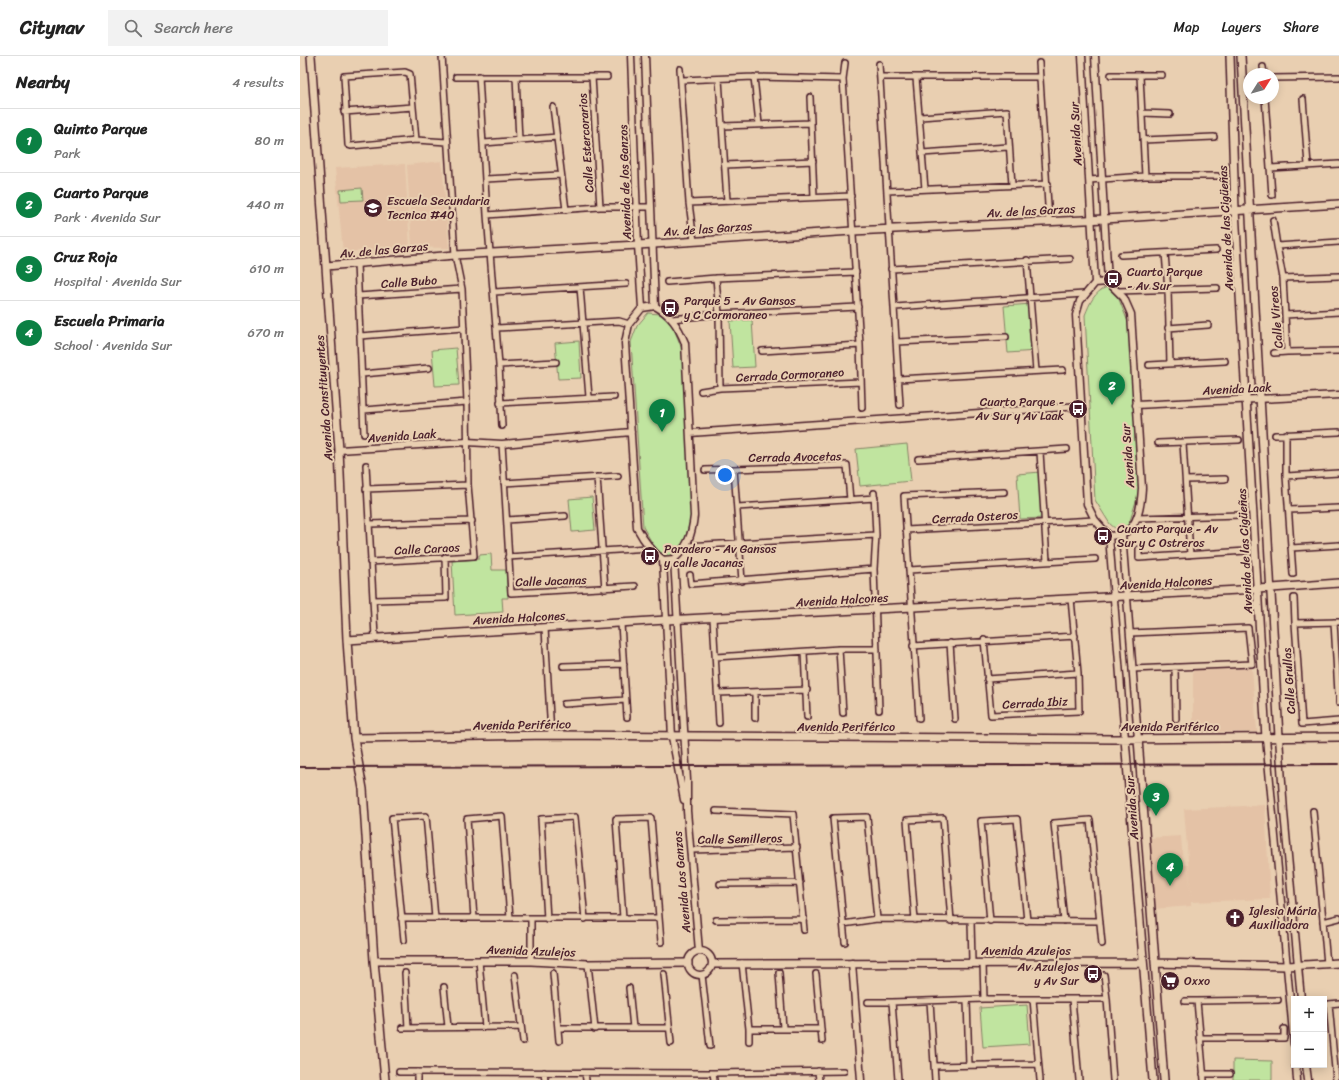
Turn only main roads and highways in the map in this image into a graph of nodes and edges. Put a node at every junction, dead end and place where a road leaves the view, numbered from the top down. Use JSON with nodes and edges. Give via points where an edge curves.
{"nodes":[{"id":1,"x":1230,"y":56,"type":"edge"},
{"id":2,"x":1241,"y":56,"type":"edge"},
{"id":3,"x":312,"y":57,"type":"edge"},
{"id":4,"x":1339,"y":204,"type":"edge"},
{"id":5,"x":1248,"y":209,"type":"junction"},
{"id":6,"x":1236,"y":210,"type":"junction"},
{"id":7,"x":326,"y":266,"type":"junction"},
{"id":8,"x":1339,"y":583,"type":"edge"},
{"id":9,"x":1272,"y":588,"type":"junction"},
{"id":10,"x":1258,"y":589,"type":"junction"},
{"id":11,"x":347,"y":640,"type":"junction"},
{"id":12,"x":1279,"y":737,"type":"junction"},
{"id":13,"x":1339,"y":737,"type":"edge"},
{"id":14,"x":354,"y":738,"type":"junction"},
{"id":15,"x":1266,"y":738,"type":"junction"},
{"id":16,"x":1126,"y":739,"type":"junction"},
{"id":17,"x":1138,"y":739,"type":"junction"},
{"id":18,"x":1143,"y":812,"type":"junction"},
{"id":19,"x":1131,"y":813,"type":"junction"},
{"id":20,"x":374,"y":962,"type":"junction"},
{"id":21,"x":688,"y":963,"type":"road end"},
{"id":22,"x":1143,"y":963,"type":"junction"},
{"id":23,"x":1155,"y":963,"type":"junction"},
{"id":24,"x":1339,"y":963,"type":"edge"},
{"id":25,"x":713,"y":964,"type":"road end"},
{"id":26,"x":385,"y":1080,"type":"edge"},
{"id":27,"x":1152,"y":1080,"type":"edge"},
{"id":28,"x":1164,"y":1080,"type":"edge"}],
"edges":[{"from":1,"to":6,"type":"main road","name":"Avenida de las Cigüeñas"},
{"from":2,"to":5,"type":"main road","name":"Avenida de las Cigüeñas"},
{"from":3,"to":7,"type":"main road","name":"Avenida Constituyentes"},
{"from":4,"to":5,"type":"main road"},
{"from":5,"to":6,"type":"main road"},
{"from":5,"to":9,"type":"main road","name":"Avenida de las Cigüeñas"},
{"from":6,"to":7,"type":"main road","name":"Av. de las Garzas","via":[[1105,219],[890,229],[852,228]]},
{"from":6,"to":10,"type":"main road","name":"Avenida de las Cigüeñas"},
{"from":7,"to":11,"type":"main road","name":"Avenida Constituyentes","via":[[339,450]]},
{"from":8,"to":9,"type":"main road","name":"Avenida Halcones"},
{"from":9,"to":10,"type":"main road","name":"Avenida Halcones"},
{"from":9,"to":12,"type":"main road","name":"Avenida de las Cigüeñas"},
{"from":10,"to":11,"type":"main road","name":"Avenida Halcones","via":[[1127,596],[1071,603],[910,606],[545,628],[375,634]]},
{"from":10,"to":15,"type":"main road","name":"Avenida de las Cigüeñas"},
{"from":11,"to":14,"type":"main road","name":"Avenida Constituyentes"},
{"from":12,"to":13,"type":"main road","name":"Avenida Periférico"},
{"from":12,"to":15,"type":"main road","name":"Avenida Periférico"},
{"from":14,"to":16,"type":"main road","name":"Avenida Periférico","via":[[551,735]]},
{"from":14,"to":20,"type":"main road","name":"Avenida Constituyentes","via":[[363,789]]},
{"from":15,"to":17,"type":"main road","name":"Avenida Periférico"},
{"from":16,"to":17,"type":"main road","name":"Avenida Periférico"},
{"from":16,"to":19,"type":"main road","name":"Avenida Sur"},
{"from":17,"to":18,"type":"main road","name":"Avenida Sur"},
{"from":18,"to":19,"type":"main road"},
{"from":18,"to":23,"type":"main road","name":"Avenida Sur"},
{"from":19,"to":22,"type":"main road","name":"Avenida Sur"},
{"from":20,"to":21,"type":"main road","name":"Avenida Azulejos","via":[[479,960],[588,964]]},
{"from":20,"to":26,"type":"main road","name":"Avenida Constituyentes"},
{"from":22,"to":25,"type":"main road","name":"Avenida Azulejos"},
{"from":22,"to":27,"type":"main road","name":"Avenida Sur"},
{"from":23,"to":24,"type":"main road","name":"Avenida Azulejos","via":[[1298,966]]},
{"from":23,"to":28,"type":"main road","name":"Avenida Sur"}]}
